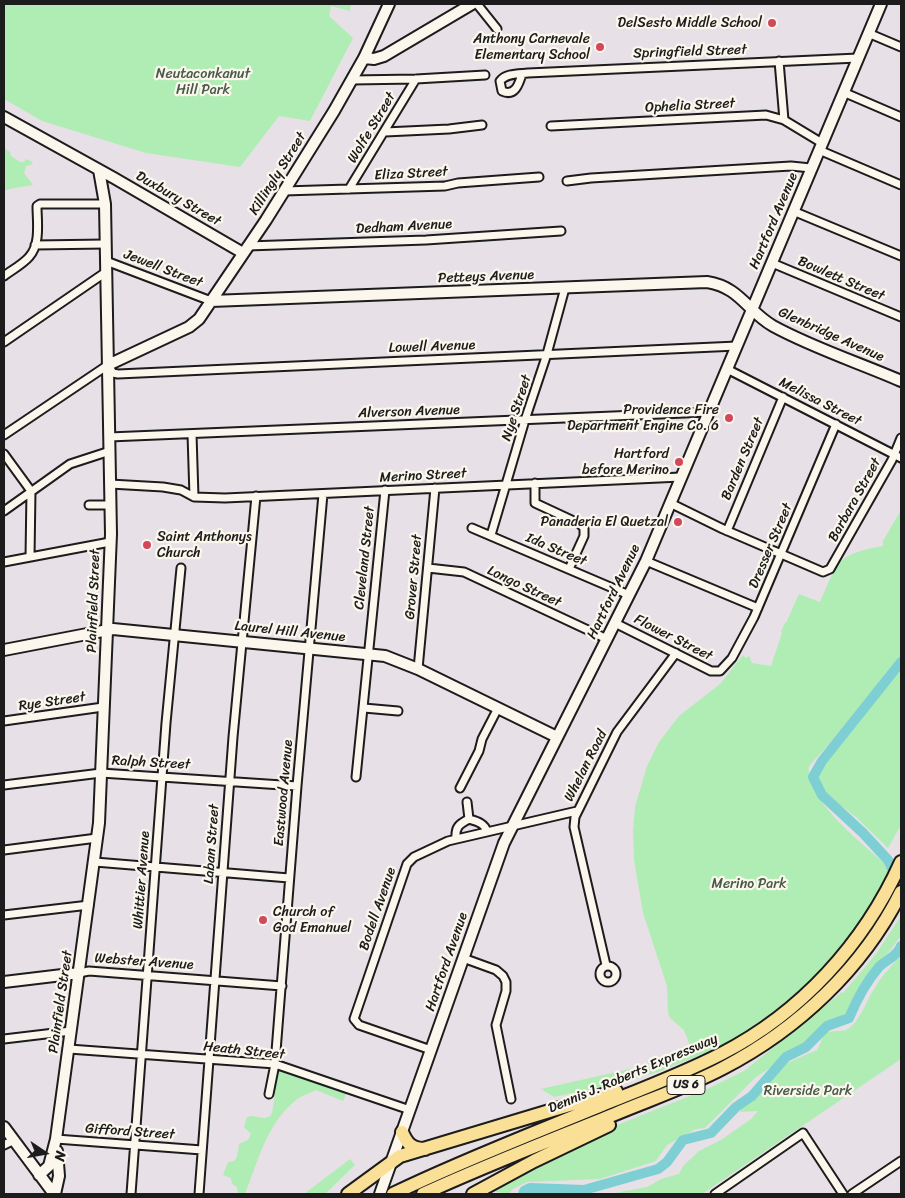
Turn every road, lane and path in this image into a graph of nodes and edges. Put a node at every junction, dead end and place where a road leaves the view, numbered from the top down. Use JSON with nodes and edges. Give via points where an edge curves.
{"nodes":[{"id":1,"x":389,"y":4,"type":"edge"},
{"id":2,"x":473,"y":4,"type":"edge"},
{"id":3,"x":881,"y":4,"type":"edge"},
{"id":4,"x":497,"y":29,"type":"dead end"},
{"id":5,"x":868,"y":33,"type":"junction"},
{"id":6,"x":901,"y":47,"type":"edge"},
{"id":7,"x":364,"y":58,"type":"junction"},
{"id":8,"x":858,"y":58,"type":"junction"},
{"id":9,"x":779,"y":61,"type":"junction"},
{"id":10,"x":522,"y":74,"type":"dead end"},
{"id":11,"x":485,"y":75,"type":"dead end"},
{"id":12,"x":416,"y":79,"type":"junction"},
{"id":13,"x":352,"y":80,"type":"junction"},
{"id":14,"x":843,"y":92,"type":"junction"},
{"id":15,"x":4,"y":117,"type":"edge"},
{"id":16,"x":901,"y":117,"type":"edge"},
{"id":17,"x":784,"y":120,"type":"junction"},
{"id":18,"x":482,"y":125,"type":"dead end"},
{"id":19,"x":551,"y":126,"type":"dead end"},
{"id":20,"x":385,"y":132,"type":"junction"},
{"id":21,"x":820,"y":147,"type":"junction"},
{"id":22,"x":812,"y":168,"type":"junction"},
{"id":23,"x":99,"y":170,"type":"junction"},
{"id":24,"x":539,"y":177,"type":"dead end"},
{"id":25,"x":567,"y":181,"type":"dead end"},
{"id":26,"x":901,"y":185,"type":"edge"},
{"id":27,"x":284,"y":190,"type":"junction"},
{"id":28,"x":349,"y":190,"type":"junction"},
{"id":29,"x":105,"y":204,"type":"junction"},
{"id":30,"x":793,"y":211,"type":"junction"},
{"id":31,"x":561,"y":231,"type":"dead end"},
{"id":32,"x":106,"y":244,"type":"junction"},
{"id":33,"x":35,"y":245,"type":"junction"},
{"id":34,"x":245,"y":250,"type":"junction"},
{"id":35,"x":901,"y":256,"type":"edge"},
{"id":36,"x":106,"y":260,"type":"junction"},
{"id":37,"x":772,"y":263,"type":"junction"},
{"id":38,"x":106,"y":272,"type":"junction"},
{"id":39,"x":4,"y":276,"type":"edge"},
{"id":40,"x":565,"y":288,"type":"junction"},
{"id":41,"x":211,"y":301,"type":"junction"},
{"id":42,"x":752,"y":310,"type":"junction"},
{"id":43,"x":901,"y":317,"type":"edge"},
{"id":44,"x":4,"y":342,"type":"edge"},
{"id":45,"x":736,"y":346,"type":"junction"},
{"id":46,"x":547,"y":354,"type":"junction"},
{"id":47,"x":120,"y":360,"type":"junction"},
{"id":48,"x":108,"y":365,"type":"junction"},
{"id":49,"x":727,"y":369,"type":"junction"},
{"id":50,"x":128,"y":373,"type":"junction"},
{"id":51,"x":901,"y":381,"type":"edge"},
{"id":52,"x":783,"y":397,"type":"junction"},
{"id":53,"x":709,"y":412,"type":"junction"},
{"id":54,"x":525,"y":420,"type":"junction"},
{"id":55,"x":836,"y":424,"type":"junction"},
{"id":56,"x":192,"y":434,"type":"junction"},
{"id":57,"x":4,"y":435,"type":"edge"},
{"id":58,"x":109,"y":437,"type":"junction"},
{"id":59,"x":901,"y":438,"type":"edge"},
{"id":60,"x":110,"y":451,"type":"junction"},
{"id":61,"x":4,"y":454,"type":"edge"},
{"id":62,"x":898,"y":456,"type":"edge"},
{"id":63,"x":681,"y":477,"type":"junction"},
{"id":64,"x":535,"y":483,"type":"junction"},
{"id":65,"x":110,"y":484,"type":"junction"},
{"id":66,"x":507,"y":484,"type":"junction"},
{"id":67,"x":435,"y":488,"type":"junction"},
{"id":68,"x":384,"y":490,"type":"junction"},
{"id":69,"x":32,"y":491,"type":"junction"},
{"id":70,"x":323,"y":494,"type":"junction"},
{"id":71,"x":256,"y":496,"type":"junction"},
{"id":72,"x":194,"y":497,"type":"junction"},
{"id":73,"x":670,"y":503,"type":"junction"},
{"id":74,"x":89,"y":505,"type":"dead end"},
{"id":75,"x":111,"y":505,"type":"junction"},
{"id":76,"x":4,"y":511,"type":"edge"},
{"id":77,"x":472,"y":528,"type":"dead end"},
{"id":78,"x":727,"y":531,"type":"junction"},
{"id":79,"x":491,"y":535,"type":"junction"},
{"id":80,"x":110,"y":542,"type":"junction"},
{"id":81,"x":781,"y":554,"type":"junction"},
{"id":82,"x":30,"y":557,"type":"junction"},
{"id":83,"x":646,"y":561,"type":"junction"},
{"id":84,"x":4,"y":562,"type":"edge"},
{"id":85,"x":181,"y":568,"type":"dead end"},
{"id":86,"x":428,"y":568,"type":"junction"},
{"id":87,"x":569,"y":569,"type":"junction"},
{"id":88,"x":629,"y":595,"type":"junction"},
{"id":89,"x":758,"y":608,"type":"junction"},
{"id":90,"x":615,"y":623,"type":"junction"},
{"id":91,"x":107,"y":630,"type":"junction"},
{"id":92,"x":174,"y":635,"type":"junction"},
{"id":93,"x":607,"y":639,"type":"junction"},
{"id":94,"x":241,"y":641,"type":"junction"},
{"id":95,"x":309,"y":648,"type":"junction"},
{"id":96,"x":4,"y":650,"type":"edge"},
{"id":97,"x":676,"y":653,"type":"junction"},
{"id":98,"x":368,"y":654,"type":"junction"},
{"id":99,"x":418,"y":669,"type":"junction"},
{"id":100,"x":720,"y":671,"type":"joint"},
{"id":101,"x":104,"y":707,"type":"junction"},
{"id":102,"x":364,"y":708,"type":"junction"},
{"id":103,"x":498,"y":708,"type":"junction"},
{"id":104,"x":398,"y":711,"type":"dead end"},
{"id":105,"x":4,"y":721,"type":"edge"},
{"id":106,"x":557,"y":737,"type":"junction"},
{"id":107,"x":101,"y":773,"type":"junction"},
{"id":108,"x":162,"y":776,"type":"junction"},
{"id":109,"x":356,"y":777,"type":"dead end"},
{"id":110,"x":230,"y":781,"type":"junction"},
{"id":111,"x":4,"y":785,"type":"edge"},
{"id":112,"x":297,"y":786,"type":"junction"},
{"id":113,"x":460,"y":788,"type":"dead end"},
{"id":114,"x":466,"y":802,"type":"dead end"},
{"id":115,"x":577,"y":811,"type":"junction"},
{"id":116,"x":468,"y":819,"type":"junction"},
{"id":117,"x":512,"y":826,"type":"junction"},
{"id":118,"x":487,"y":832,"type":"junction"},
{"id":119,"x":97,"y":838,"type":"junction"},
{"id":120,"x":456,"y":839,"type":"junction"},
{"id":121,"x":4,"y":850,"type":"edge"},
{"id":122,"x":94,"y":862,"type":"junction"},
{"id":123,"x":901,"y":862,"type":"edge"},
{"id":124,"x":156,"y":867,"type":"junction"},
{"id":125,"x":223,"y":872,"type":"junction"},
{"id":126,"x":289,"y":878,"type":"junction"},
{"id":127,"x":899,"y":896,"type":"edge"},
{"id":128,"x":89,"y":905,"type":"junction"},
{"id":129,"x":4,"y":915,"type":"edge"},
{"id":130,"x":463,"y":958,"type":"junction"},
{"id":131,"x":606,"y":965,"type":"dead end"},
{"id":132,"x":79,"y":973,"type":"junction"},
{"id":133,"x":148,"y":976,"type":"junction"},
{"id":134,"x":214,"y":981,"type":"junction"},
{"id":135,"x":4,"y":982,"type":"edge"},
{"id":136,"x":282,"y":986,"type":"junction"},
{"id":137,"x":71,"y":1031,"type":"junction"},
{"id":138,"x":4,"y":1039,"type":"edge"},
{"id":139,"x":69,"y":1048,"type":"junction"},
{"id":140,"x":431,"y":1050,"type":"junction"},
{"id":141,"x":142,"y":1055,"type":"junction"},
{"id":142,"x":208,"y":1060,"type":"junction"},
{"id":143,"x":702,"y":1063,"type":"junction"},
{"id":144,"x":275,"y":1064,"type":"junction"},
{"id":145,"x":702,"y":1078,"type":"junction"},
{"id":146,"x":269,"y":1094,"type":"dead end"},
{"id":147,"x":511,"y":1099,"type":"dead end"},
{"id":148,"x":410,"y":1110,"type":"junction"},
{"id":149,"x":4,"y":1127,"type":"edge"},
{"id":150,"x":402,"y":1132,"type":"junction"},
{"id":151,"x":56,"y":1139,"type":"junction"},
{"id":152,"x":9,"y":1142,"type":"edge"},
{"id":153,"x":135,"y":1145,"type":"junction"},
{"id":154,"x":427,"y":1148,"type":"junction"},
{"id":155,"x":202,"y":1150,"type":"junction"},
{"id":156,"x":392,"y":1161,"type":"junction"},
{"id":157,"x":901,"y":1161,"type":"edge"},
{"id":158,"x":39,"y":1175,"type":"junction"},
{"id":159,"x":54,"y":1194,"type":"edge"},
{"id":160,"x":131,"y":1194,"type":"edge"},
{"id":161,"x":199,"y":1194,"type":"edge"},
{"id":162,"x":348,"y":1194,"type":"edge"},
{"id":163,"x":380,"y":1194,"type":"edge"},
{"id":164,"x":393,"y":1194,"type":"edge"},
{"id":165,"x":423,"y":1194,"type":"edge"},
{"id":166,"x":473,"y":1194,"type":"edge"},
{"id":167,"x":715,"y":1194,"type":"edge"},
{"id":168,"x":843,"y":1194,"type":"edge"},
{"id":169,"x":852,"y":1194,"type":"edge"}],
"edges":[{"from":1,"to":7,"type":"main road","name":"Killingly Street"},
{"from":2,"to":4,"type":"street"},
{"from":2,"to":7,"type":"main road","via":[[384,56]]},
{"from":3,"to":5,"type":"main road","name":"Hartford Avenue"},
{"from":5,"to":6,"type":"street"},
{"from":5,"to":8,"type":"main road","name":"Hartford Avenue"},
{"from":7,"to":13,"type":"main road","name":"Killingly Street"},
{"from":8,"to":9,"type":"street","name":"Springfield Street"},
{"from":8,"to":14,"type":"main road","name":"Hartford Avenue"},
{"from":9,"to":10,"type":"street","name":"Springfield Street"},
{"from":9,"to":17,"type":"street"},
{"from":11,"to":12,"type":"street"},
{"from":12,"to":13,"type":"street"},
{"from":12,"to":20,"type":"street","name":"Wolfe Street"},
{"from":13,"to":27,"type":"main road","name":"Killingly Street"},
{"from":14,"to":16,"type":"street"},
{"from":14,"to":21,"type":"main road","name":"Hartford Avenue"},
{"from":15,"to":23,"type":"main road"},
{"from":17,"to":19,"type":"street","name":"Ophelia Street","via":[[766,115]]},
{"from":17,"to":21,"type":"street","name":"Ophelia Street"},
{"from":18,"to":20,"type":"street"},
{"from":20,"to":28,"type":"street","name":"Wolfe Street"},
{"from":21,"to":22,"type":"main road","name":"Hartford Avenue"},
{"from":21,"to":26,"type":"street","name":"Ophelia Street"},
{"from":22,"to":25,"type":"street","via":[[791,166]]},
{"from":22,"to":30,"type":"main road","name":"Hartford Avenue"},
{"from":23,"to":29,"type":"main road","name":"Plainfield Street"},
{"from":23,"to":34,"type":"main road","name":"Duxbury Street"},
{"from":24,"to":28,"type":"street","name":"Eliza Street","via":[[445,186]]},
{"from":27,"to":28,"type":"street","name":"Eliza Street"},
{"from":27,"to":34,"type":"main road","name":"Killingly Street"},
{"from":29,"to":32,"type":"main road","name":"Plainfield Street"},
{"from":29,"to":33,"type":"street","via":[[40,204],[37,206]]},
{"from":30,"to":35,"type":"street"},
{"from":30,"to":37,"type":"main road","name":"Hartford Avenue"},
{"from":31,"to":34,"type":"street","name":"Dedham Avenue"},
{"from":32,"to":33,"type":"street"},
{"from":32,"to":36,"type":"main road","name":"Plainfield Street"},
{"from":33,"to":39,"type":"street","via":[[29,257]]},
{"from":34,"to":41,"type":"main road","name":"Killingly Street"},
{"from":36,"to":38,"type":"main road","name":"Plainfield Street"},
{"from":36,"to":41,"type":"street","name":"Jewell Street"},
{"from":37,"to":42,"type":"main road","name":"Hartford Avenue"},
{"from":37,"to":43,"type":"street","name":"Bowlett Street"},
{"from":38,"to":44,"type":"street"},
{"from":38,"to":48,"type":"main road","name":"Plainfield Street"},
{"from":40,"to":41,"type":"main road","name":"Petteys Avenue"},
{"from":40,"to":42,"type":"main road","name":"Petteys Avenue","via":[[707,282],[729,288]]},
{"from":40,"to":46,"type":"street","name":"Nye Street"},
{"from":41,"to":47,"type":"main road","name":"Killingly Street","via":[[189,327]]},
{"from":42,"to":45,"type":"main road","name":"Hartford Avenue"},
{"from":42,"to":51,"type":"main road","name":"Glenbridge Avenue","via":[[798,338]]},
{"from":45,"to":46,"type":"street","name":"Lowell Avenue"},
{"from":45,"to":49,"type":"main road","name":"Hartford Avenue"},
{"from":46,"to":50,"type":"street","name":"Lowell Avenue"},
{"from":46,"to":54,"type":"street","name":"Nye Street"},
{"from":47,"to":48,"type":"main road","name":"Killingly Street"},
{"from":47,"to":50,"type":"street"},
{"from":48,"to":50,"type":"street","name":"Lowell Avenue","via":[[113,373]]},
{"from":48,"to":57,"type":"street"},
{"from":48,"to":58,"type":"main road","name":"Plainfield Street"},
{"from":49,"to":52,"type":"street","name":"Melissa Street"},
{"from":49,"to":53,"type":"main road","name":"Hartford Avenue"},
{"from":52,"to":55,"type":"street","name":"Melissa Street"},
{"from":52,"to":78,"type":"street","name":"Barden Street"},
{"from":53,"to":54,"type":"street","name":"Alverson Avenue"},
{"from":53,"to":63,"type":"main road","name":"Hartford Avenue"},
{"from":54,"to":56,"type":"street","name":"Alverson Avenue"},
{"from":54,"to":66,"type":"street","name":"Nye Street"},
{"from":55,"to":62,"type":"street","name":"Melissa Street"},
{"from":55,"to":81,"type":"street","name":"Dresser Street"},
{"from":56,"to":58,"type":"street","name":"Alverson Avenue"},
{"from":56,"to":72,"type":"street"},
{"from":58,"to":60,"type":"main road","name":"Plainfield Street"},
{"from":59,"to":62,"type":"street","name":"Barbara Street"},
{"from":60,"to":65,"type":"main road","name":"Plainfield Street"},
{"from":60,"to":69,"type":"street","via":[[70,464]]},
{"from":61,"to":69,"type":"street"},
{"from":62,"to":81,"type":"street","name":"Barbara Street","via":[[827,572]]},
{"from":63,"to":64,"type":"street","name":"Merino Street"},
{"from":63,"to":73,"type":"main road","name":"Hartford Avenue"},
{"from":64,"to":66,"type":"street","name":"Merino Street"},
{"from":64,"to":87,"type":"street","via":[[535,503],[584,528],[584,536]]},
{"from":65,"to":72,"type":"street","name":"Merino Street","via":[[169,488]]},
{"from":65,"to":75,"type":"main road","name":"Plainfield Street"},
{"from":66,"to":67,"type":"street","name":"Merino Street"},
{"from":66,"to":79,"type":"street","name":"Nye Street"},
{"from":67,"to":68,"type":"street","name":"Merino Street"},
{"from":67,"to":86,"type":"street","name":"Grover Street"},
{"from":68,"to":70,"type":"street","name":"Merino Street"},
{"from":68,"to":98,"type":"street","name":"Cleveland Street"},
{"from":69,"to":76,"type":"street"},
{"from":69,"to":82,"type":"street"},
{"from":70,"to":71,"type":"street","name":"Merino Street"},
{"from":70,"to":95,"type":"street","name":"Eastwood Avenue"},
{"from":71,"to":72,"type":"street","name":"Merino Street"},
{"from":71,"to":94,"type":"street","name":"Laban Street"},
{"from":73,"to":78,"type":"street"},
{"from":73,"to":83,"type":"main road","name":"Hartford Avenue"},
{"from":74,"to":75,"type":"street"},
{"from":75,"to":80,"type":"main road","name":"Plainfield Street"},
{"from":77,"to":79,"type":"street","name":"Ida Street"},
{"from":78,"to":81,"type":"street"},
{"from":79,"to":87,"type":"street","name":"Ida Street"},
{"from":80,"to":82,"type":"street"},
{"from":80,"to":91,"type":"main road","name":"Plainfield Street"},
{"from":81,"to":89,"type":"street","name":"Dresser Street"},
{"from":82,"to":84,"type":"street"},
{"from":83,"to":88,"type":"main road","name":"Hartford Avenue"},
{"from":83,"to":89,"type":"street"},
{"from":85,"to":92,"type":"street","name":"Whittier Avenue"},
{"from":86,"to":93,"type":"street","name":"Longo Street","via":[[464,572]]},
{"from":86,"to":99,"type":"street","name":"Grover Street"},
{"from":87,"to":88,"type":"street","name":"Ida Street"},
{"from":88,"to":90,"type":"main road","name":"Hartford Avenue"},
{"from":89,"to":100,"type":"street","name":"Dresser Street","via":[[736,652]]},
{"from":90,"to":93,"type":"main road","name":"Hartford Avenue"},
{"from":90,"to":97,"type":"street","name":"Flower Street"},
{"from":91,"to":92,"type":"main road","name":"Laurel Hill Avenue"},
{"from":91,"to":96,"type":"main road","name":"Laurel Hill Avenue"},
{"from":91,"to":101,"type":"main road","name":"Plainfield Street"},
{"from":92,"to":94,"type":"main road","name":"Laurel Hill Avenue"},
{"from":92,"to":108,"type":"street","name":"Whittier Avenue"},
{"from":93,"to":106,"type":"main road","name":"Hartford Avenue"},
{"from":94,"to":95,"type":"main road","name":"Laurel Hill Avenue"},
{"from":94,"to":110,"type":"street","name":"Laban Street"},
{"from":95,"to":98,"type":"main road","name":"Laurel Hill Avenue"},
{"from":95,"to":112,"type":"street","name":"Eastwood Avenue"},
{"from":97,"to":100,"type":"street","name":"Flower Street","via":[[711,671]]},
{"from":97,"to":115,"type":"street","name":"Whelan Road","via":[[617,732]]},
{"from":98,"to":99,"type":"main road","name":"Laurel Hill Avenue","via":[[391,657]]},
{"from":98,"to":102,"type":"street","name":"Cleveland Street"},
{"from":99,"to":103,"type":"main road","name":"Laurel Hill Avenue"},
{"from":101,"to":105,"type":"street","name":"Rye Street"},
{"from":101,"to":107,"type":"main road","name":"Plainfield Street"},
{"from":102,"to":104,"type":"street"},
{"from":102,"to":109,"type":"street","name":"Cleveland Street"},
{"from":103,"to":106,"type":"main road","name":"Laurel Hill Avenue"},
{"from":103,"to":113,"type":"street"},
{"from":106,"to":117,"type":"main road","name":"Hartford Avenue"},
{"from":107,"to":108,"type":"street","name":"Ralph Street"},
{"from":107,"to":111,"type":"street","name":"Ralph Street"},
{"from":107,"to":119,"type":"main road","name":"Plainfield Street"},
{"from":108,"to":110,"type":"street","name":"Ralph Street"},
{"from":108,"to":124,"type":"street","name":"Whittier Avenue"},
{"from":110,"to":112,"type":"street","name":"Ralph Street"},
{"from":110,"to":125,"type":"street","name":"Laban Street"},
{"from":112,"to":126,"type":"street","name":"Eastwood Avenue"},
{"from":114,"to":116,"type":"street"},
{"from":115,"to":117,"type":"street","name":"Bodell Avenue"},
{"from":115,"to":131,"type":"street","name":"Whelan Road","via":[[574,827]]},
{"from":116,"to":118,"type":"street","via":[[483,825]]},
{"from":116,"to":120,"type":"street","via":[[459,824]]},
{"from":117,"to":118,"type":"street","name":"Bodell Avenue"},
{"from":117,"to":130,"type":"main road","name":"Hartford Avenue"},
{"from":118,"to":120,"type":"street","name":"Bodell Avenue"},
{"from":119,"to":121,"type":"street"},
{"from":119,"to":122,"type":"main road","name":"Plainfield Street"},
{"from":120,"to":140,"type":"street","name":"Bodell Avenue","via":[[417,855],[407,864],[354,1013],[359,1025]]},
{"from":122,"to":124,"type":"street"},
{"from":122,"to":128,"type":"main road","name":"Plainfield Street"},
{"from":123,"to":143,"type":"highway","name":"Dennis J. Roberts Expressway","number":"US 6","via":[[856,940],[810,991],[761,1030]]},
{"from":124,"to":125,"type":"street"},
{"from":124,"to":133,"type":"street","name":"Whittier Avenue"},
{"from":125,"to":126,"type":"street"},
{"from":125,"to":134,"type":"street","name":"Laban Street"},
{"from":126,"to":136,"type":"street","name":"Eastwood Avenue"},
{"from":127,"to":145,"type":"highway","name":"Dennis J. Roberts Expressway","number":"US 6","via":[[856,960],[812,1008],[759,1047]]},
{"from":128,"to":129,"type":"street"},
{"from":128,"to":132,"type":"main road","name":"Plainfield Street"},
{"from":130,"to":140,"type":"main road","name":"Hartford Avenue"},
{"from":130,"to":147,"type":"street","via":[[496,970],[506,982],[496,1025]]},
{"from":132,"to":133,"type":"street","name":"Webster Avenue"},
{"from":132,"to":135,"type":"main road","name":"Webster Avenue"},
{"from":132,"to":137,"type":"main road","name":"Plainfield Street"},
{"from":133,"to":134,"type":"street","name":"Webster Avenue"},
{"from":133,"to":141,"type":"street","name":"Whittier Avenue"},
{"from":134,"to":136,"type":"street","name":"Webster Avenue"},
{"from":134,"to":142,"type":"street","name":"Laban Street"},
{"from":136,"to":144,"type":"street","name":"Eastwood Avenue"},
{"from":137,"to":138,"type":"street"},
{"from":137,"to":139,"type":"main road","name":"Plainfield Street"},
{"from":139,"to":141,"type":"street","name":"Heath Street"},
{"from":139,"to":151,"type":"main road","name":"Plainfield Street"},
{"from":140,"to":148,"type":"main road","name":"Hartford Avenue"},
{"from":141,"to":142,"type":"street","name":"Heath Street"},
{"from":141,"to":153,"type":"street","name":"Whittier Avenue"},
{"from":142,"to":144,"type":"street","name":"Heath Street"},
{"from":142,"to":155,"type":"street","name":"Laban Street"},
{"from":143,"to":154,"type":"highway"},
{"from":143,"to":164,"type":"highway","name":"Dennis J. Roberts Expressway","number":"US 6"},
{"from":144,"to":146,"type":"street","name":"Eastwood Avenue"},
{"from":144,"to":148,"type":"street","name":"Heath Street"},
{"from":145,"to":165,"type":"highway","name":"Dennis J. Roberts Expressway","number":"US 6"},
{"from":145,"to":166,"type":"highway","via":[[534,1160]]},
{"from":148,"to":150,"type":"main road","name":"Hartford Avenue"},
{"from":149,"to":152,"type":"main road"},
{"from":150,"to":154,"type":"highway","via":[[412,1147]]},
{"from":150,"to":156,"type":"main road","name":"Hartford Avenue"},
{"from":151,"to":153,"type":"street","name":"Gifford Street"},
{"from":151,"to":158,"type":"main road","name":"Plainfield Street","via":[[49,1166]]},
{"from":151,"to":159,"type":"main road","name":"Plainfield Street","via":[[59,1171]]},
{"from":152,"to":158,"type":"main road"},
{"from":153,"to":155,"type":"street","name":"Gifford Street"},
{"from":153,"to":160,"type":"street","name":"Whittier Avenue"},
{"from":154,"to":156,"type":"highway"},
{"from":155,"to":161,"type":"street","name":"Laban Street"},
{"from":156,"to":162,"type":"highway"},
{"from":156,"to":163,"type":"main road","name":"Hartford Avenue"},
{"from":157,"to":169,"type":"street"},
{"from":158,"to":159,"type":"main road","name":"Plainfield Street"},
{"from":167,"to":168,"type":"street","via":[[803,1133]]}]}
